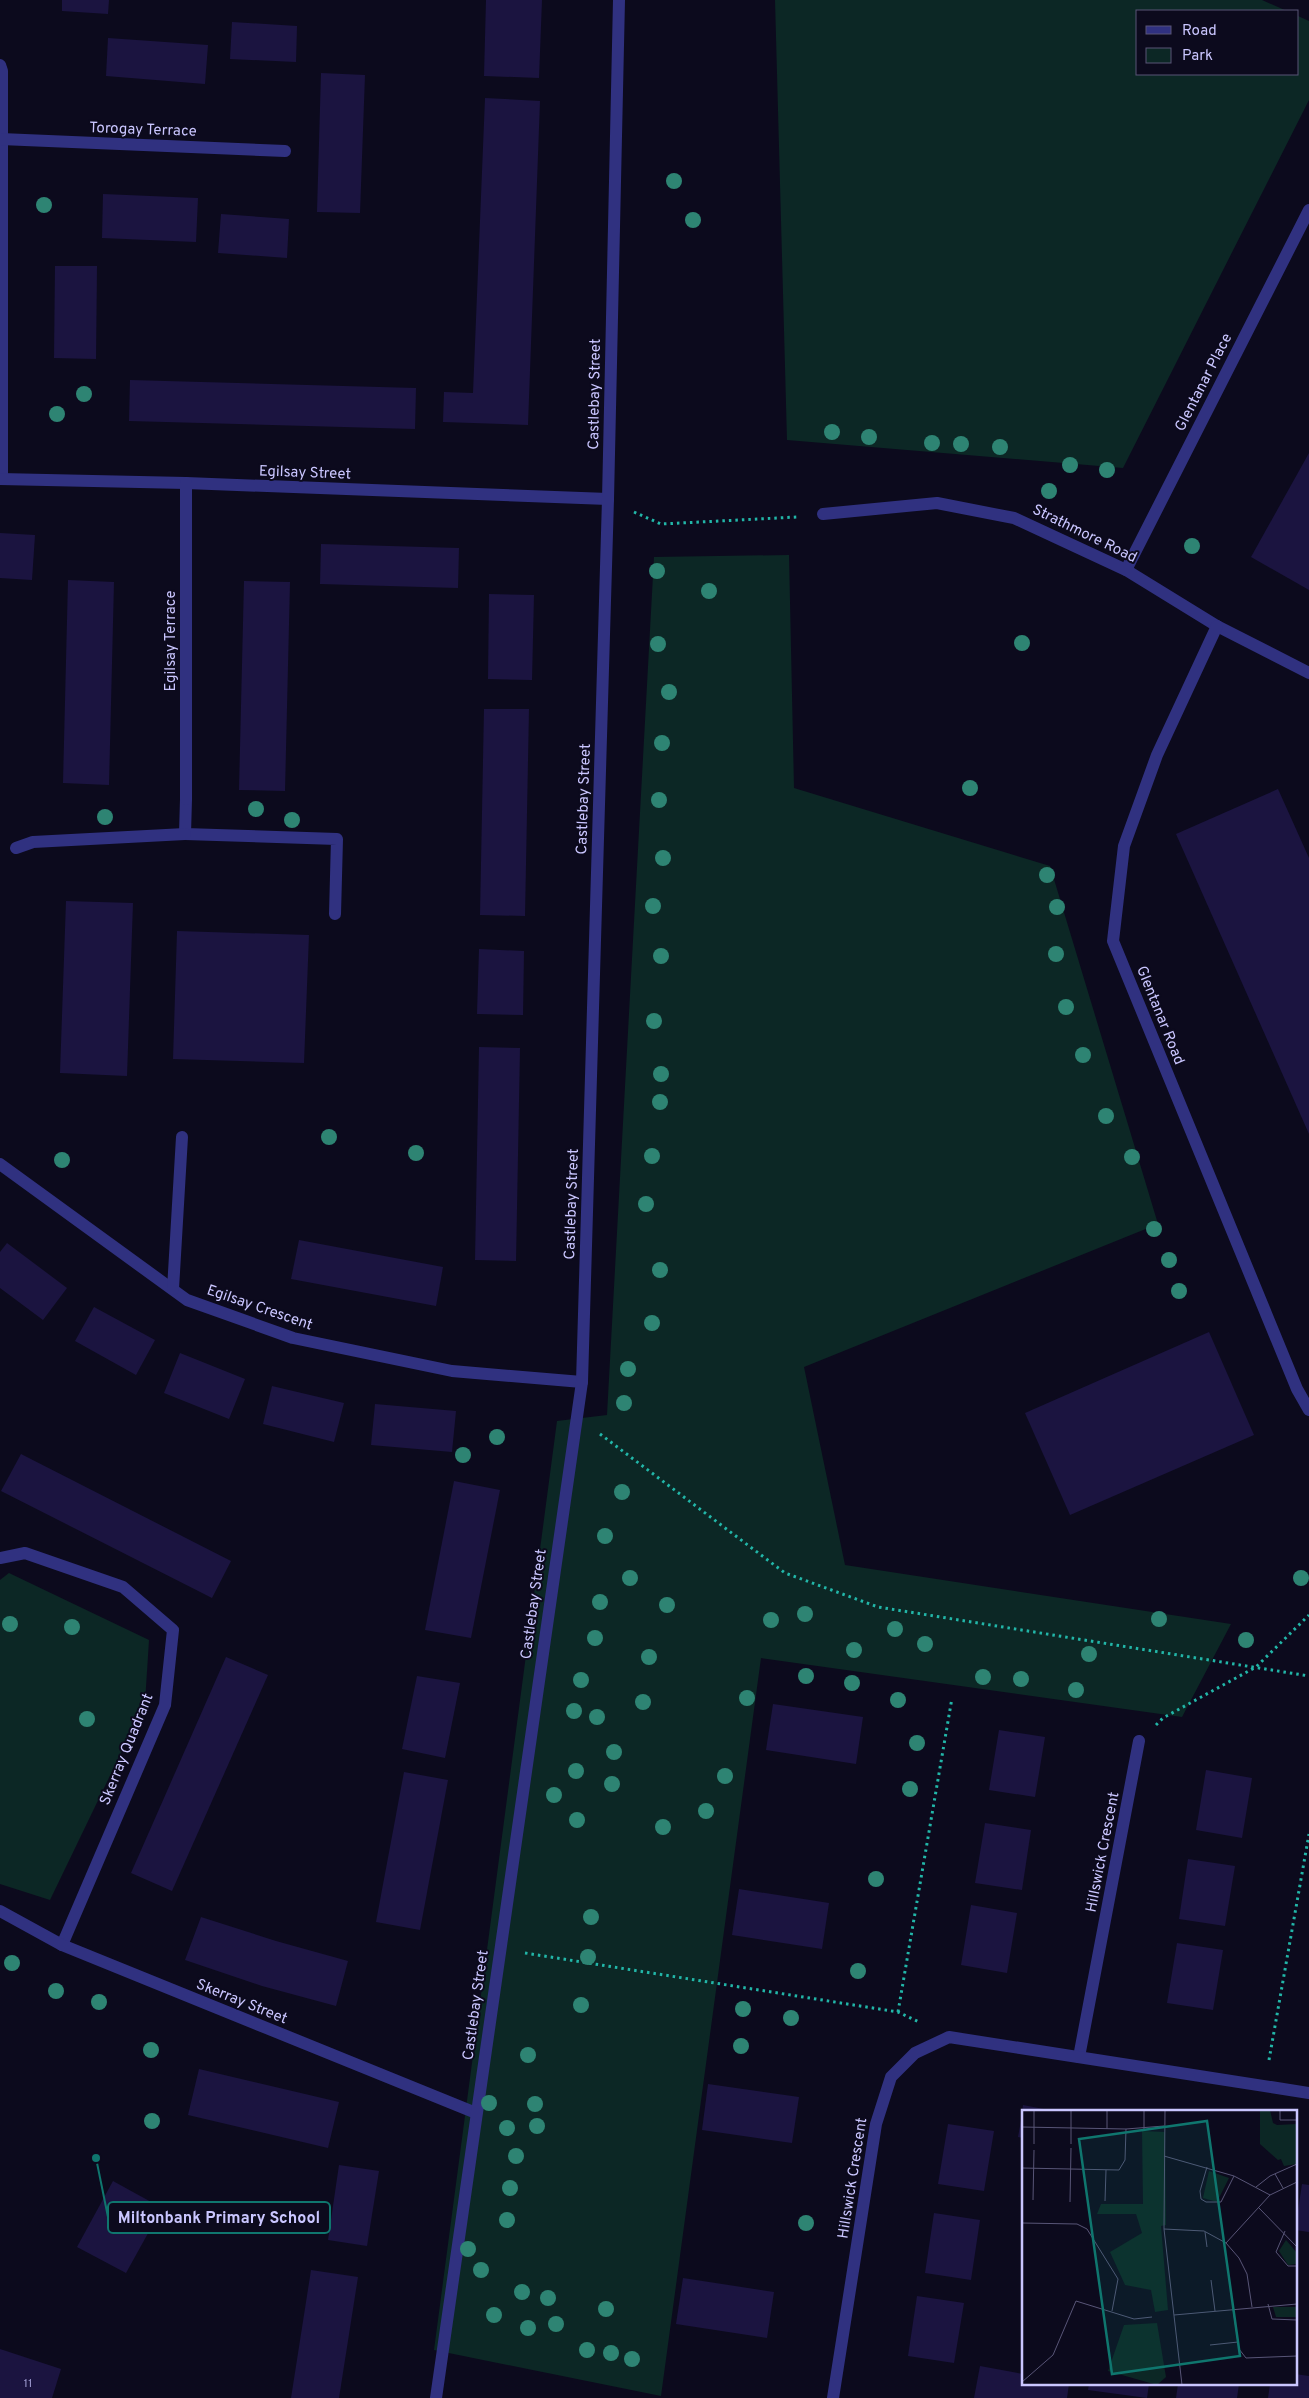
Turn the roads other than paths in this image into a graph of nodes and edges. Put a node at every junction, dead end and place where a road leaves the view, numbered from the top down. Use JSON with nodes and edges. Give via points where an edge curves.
{"nodes":[{"id":1,"x":619,"y":0,"type":"edge"},
{"id":2,"x":0,"y":65,"type":"edge"},
{"id":3,"x":1,"y":140,"type":"edge"},
{"id":4,"x":285,"y":151,"type":"dead end"},
{"id":5,"x":1309,"y":210,"type":"edge"},
{"id":6,"x":1,"y":479,"type":"edge"},
{"id":7,"x":186,"y":483,"type":"junction"},
{"id":8,"x":608,"y":499,"type":"junction"},
{"id":9,"x":823,"y":514,"type":"dead end"},
{"id":10,"x":1126,"y":570,"type":"junction"},
{"id":11,"x":1216,"y":626,"type":"junction"},
{"id":12,"x":1309,"y":673,"type":"edge"},
{"id":13,"x":185,"y":834,"type":"junction"},
{"id":14,"x":16,"y":848,"type":"dead end"},
{"id":15,"x":335,"y":914,"type":"dead end"},
{"id":16,"x":182,"y":1137,"type":"dead end"},
{"id":17,"x":0,"y":1164,"type":"edge"},
{"id":18,"x":173,"y":1289,"type":"junction"},
{"id":19,"x":582,"y":1382,"type":"junction"},
{"id":20,"x":1309,"y":1410,"type":"edge"},
{"id":21,"x":0,"y":1558,"type":"edge"},
{"id":22,"x":1139,"y":1741,"type":"road end"},
{"id":23,"x":0,"y":1911,"type":"edge"},
{"id":24,"x":62,"y":1945,"type":"junction"},
{"id":25,"x":1080,"y":2057,"type":"junction"},
{"id":26,"x":1309,"y":2093,"type":"edge"},
{"id":27,"x":476,"y":2112,"type":"junction"},
{"id":28,"x":436,"y":2398,"type":"edge"},
{"id":29,"x":833,"y":2398,"type":"edge"}],
"edges":[{"from":1,"to":8,"type":"street","name":"Castlebay Street"},
{"from":2,"to":3,"type":"street"},
{"from":3,"to":4,"type":"street","name":"Torogay Terrace"},
{"from":3,"to":6,"type":"street"},
{"from":5,"to":10,"type":"street","name":"Glentanar Place"},
{"from":6,"to":7,"type":"street","name":"Egilsay Street"},
{"from":7,"to":8,"type":"street","name":"Egilsay Street"},
{"from":7,"to":13,"type":"street","name":"Egilsay Terrace"},
{"from":8,"to":19,"type":"street","name":"Castlebay Street"},
{"from":9,"to":10,"type":"street","name":"Strathmore Road","via":[[937,503],[1014,518]]},
{"from":10,"to":11,"type":"street","name":"Strathmore Road"},
{"from":11,"to":12,"type":"street","name":"Strathmore Road"},
{"from":11,"to":20,"type":"street","name":"Glentanar Road","via":[[1157,755],[1124,846],[1113,941],[1297,1389]]},
{"from":13,"to":14,"type":"street","via":[[33,842]]},
{"from":13,"to":15,"type":"street","via":[[337,839]]},
{"from":16,"to":18,"type":"street"},
{"from":17,"to":18,"type":"street","name":"Egilsay Crescent"},
{"from":18,"to":19,"type":"street","name":"Egilsay Crescent","via":[[187,1300],[292,1338],[452,1371]]},
{"from":19,"to":27,"type":"street","name":"Castlebay Street"},
{"from":21,"to":24,"type":"street","name":"Skerray Quadrant","via":[[25,1553],[123,1586],[173,1630],[165,1705]]},
{"from":22,"to":25,"type":"street","name":"Hillswick Crescent"},
{"from":23,"to":24,"type":"street","name":"Skerray Street"},
{"from":24,"to":27,"type":"street","name":"Skerray Street"},
{"from":25,"to":26,"type":"street","name":"Hillswick Crescent"},
{"from":25,"to":29,"type":"street","name":"Hillswick Crescent","via":[[949,2037],[916,2053],[891,2078],[876,2124]]},
{"from":27,"to":28,"type":"street","name":"Castlebay Street"}]}
